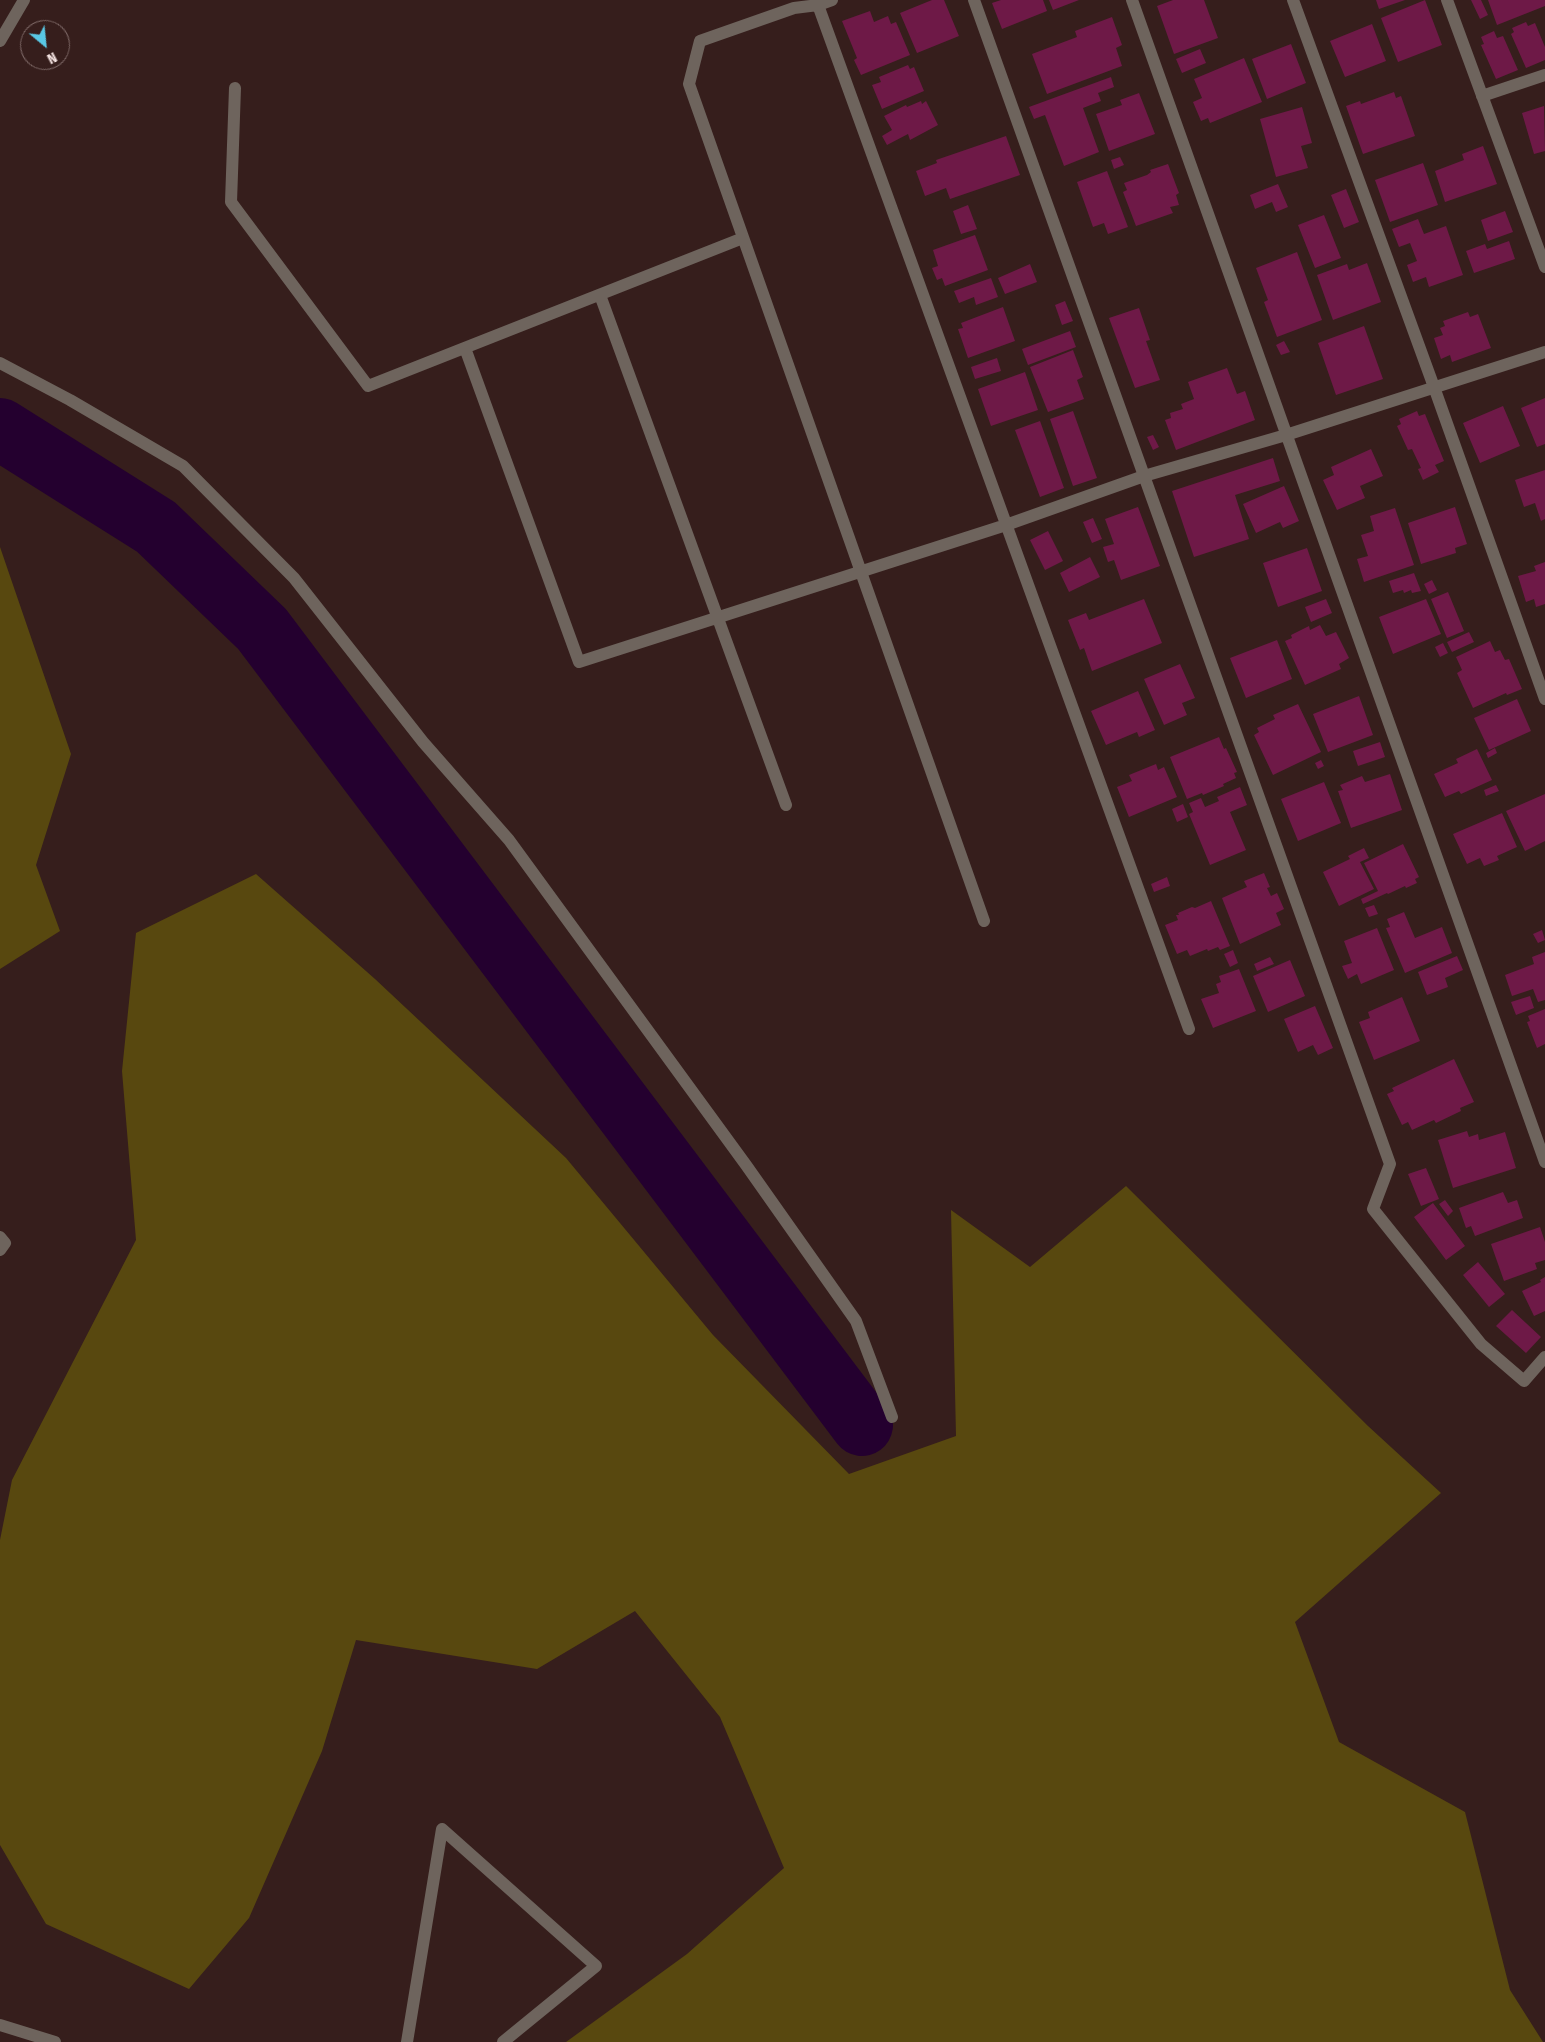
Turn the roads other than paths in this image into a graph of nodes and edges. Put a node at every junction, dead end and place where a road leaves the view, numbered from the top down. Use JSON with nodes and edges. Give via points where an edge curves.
{"nodes":[{"id":1,"x":24,"y":0,"type":"edge"},
{"id":2,"x":832,"y":0,"type":"edge"},
{"id":3,"x":974,"y":0,"type":"edge"},
{"id":4,"x":1132,"y":0,"type":"edge"},
{"id":5,"x":1293,"y":0,"type":"edge"},
{"id":6,"x":1447,"y":0,"type":"edge"},
{"id":7,"x":793,"y":4,"type":"edge"},
{"id":8,"x":818,"y":5,"type":"junction"},
{"id":9,"x":0,"y":40,"type":"edge"},
{"id":10,"x":1545,"y":75,"type":"edge"},
{"id":11,"x":235,"y":88,"type":"dead end"},
{"id":12,"x":1482,"y":96,"type":"junction"},
{"id":13,"x":743,"y":238,"type":"junction"},
{"id":14,"x":1545,"y":267,"type":"edge"},
{"id":15,"x":600,"y":295,"type":"junction"},
{"id":16,"x":465,"y":348,"type":"junction"},
{"id":17,"x":1545,"y":352,"type":"edge"},
{"id":18,"x":0,"y":363,"type":"edge"},
{"id":19,"x":1434,"y":387,"type":"junction"},
{"id":20,"x":1286,"y":435,"type":"junction"},
{"id":21,"x":1144,"y":476,"type":"junction"},
{"id":22,"x":1006,"y":525,"type":"junction"},
{"id":23,"x":861,"y":572,"type":"junction"},
{"id":24,"x":718,"y":618,"type":"junction"},
{"id":25,"x":1545,"y":699,"type":"edge"},
{"id":26,"x":786,"y":805,"type":"dead end"},
{"id":27,"x":984,"y":921,"type":"dead end"},
{"id":28,"x":1189,"y":1029,"type":"dead end"},
{"id":29,"x":1545,"y":1162,"type":"edge"},
{"id":30,"x":0,"y":1237,"type":"edge"},
{"id":31,"x":0,"y":1250,"type":"edge"},
{"id":32,"x":1545,"y":1357,"type":"edge"},
{"id":33,"x":892,"y":1416,"type":"dead end"},
{"id":34,"x":0,"y":2025,"type":"edge"},
{"id":35,"x":55,"y":2042,"type":"edge"},
{"id":36,"x":407,"y":2042,"type":"edge"},
{"id":37,"x":503,"y":2042,"type":"edge"}],
"edges":[{"from":1,"to":9,"type":"street"},
{"from":2,"to":8,"type":"street"},
{"from":3,"to":21,"type":"street"},
{"from":4,"to":20,"type":"street"},
{"from":5,"to":19,"type":"street"},
{"from":6,"to":12,"type":"street"},
{"from":7,"to":8,"type":"street"},
{"from":7,"to":13,"type":"street","via":[[700,41],[689,84]]},
{"from":8,"to":22,"type":"street"},
{"from":10,"to":12,"type":"street"},
{"from":11,"to":16,"type":"street","via":[[231,202],[368,386]]},
{"from":12,"to":14,"type":"street"},
{"from":13,"to":15,"type":"street"},
{"from":13,"to":23,"type":"street"},
{"from":15,"to":16,"type":"street"},
{"from":15,"to":24,"type":"street"},
{"from":16,"to":24,"type":"street","via":[[579,662]]},
{"from":17,"to":19,"type":"street"},
{"from":18,"to":33,"type":"street","via":[[183,466],[294,578],[423,742],[509,840],[746,1165],[856,1322]]},
{"from":19,"to":20,"type":"street"},
{"from":19,"to":25,"type":"street"},
{"from":20,"to":21,"type":"street"},
{"from":20,"to":29,"type":"street"},
{"from":21,"to":22,"type":"street"},
{"from":21,"to":32,"type":"street","via":[[1390,1164],[1374,1209],[1481,1344],[1524,1381]]},
{"from":22,"to":23,"type":"street"},
{"from":22,"to":28,"type":"street"},
{"from":23,"to":24,"type":"street"},
{"from":23,"to":27,"type":"street"},
{"from":24,"to":26,"type":"street"},
{"from":30,"to":31,"type":"street","via":[[5,1243]]},
{"from":34,"to":35,"type":"street"},
{"from":36,"to":37,"type":"street","via":[[442,1828],[596,1966]]}]}
